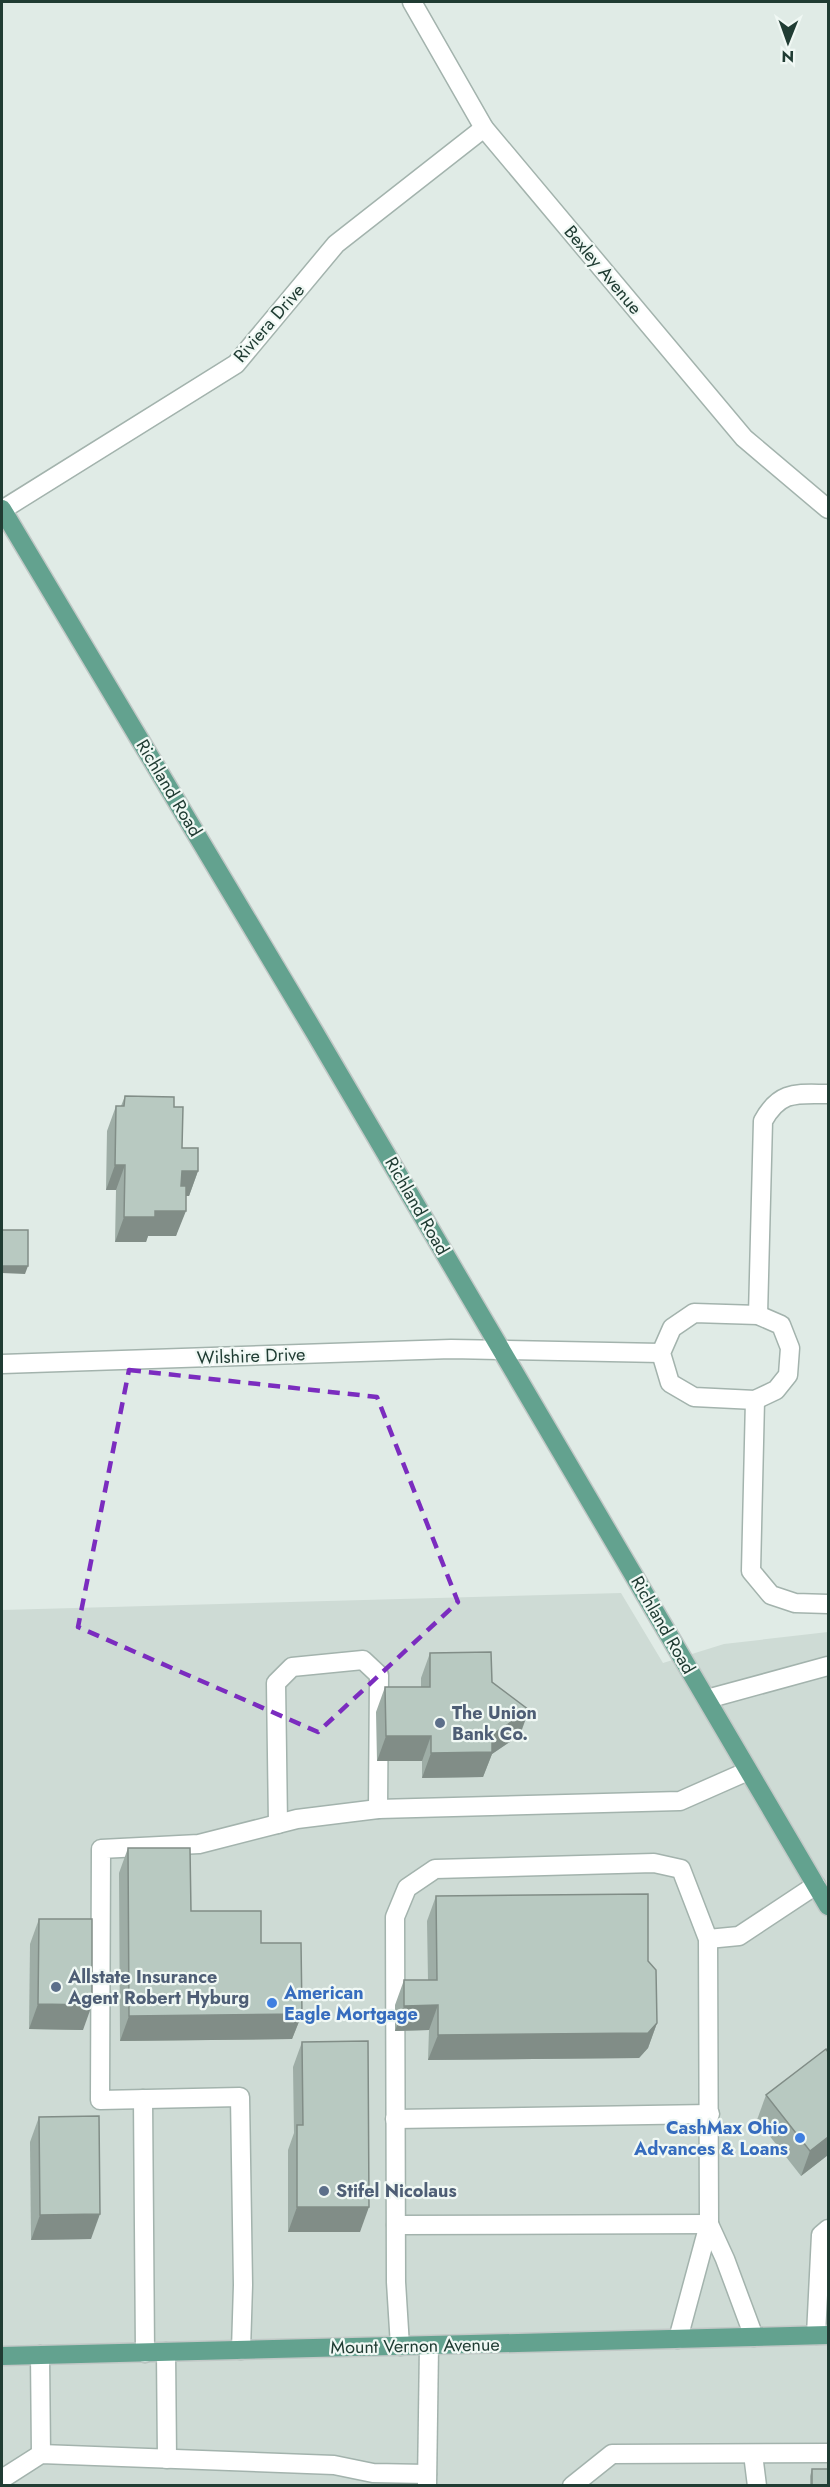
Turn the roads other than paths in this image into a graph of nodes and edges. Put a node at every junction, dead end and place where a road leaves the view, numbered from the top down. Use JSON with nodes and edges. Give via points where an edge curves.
{"nodes":[{"id":1,"x":412,"y":2,"type":"edge"},
{"id":2,"x":484,"y":128,"type":"junction"},
{"id":3,"x":828,"y":509,"type":"edge"},
{"id":4,"x":2,"y":510,"type":"edge"},
{"id":5,"x":828,"y":1094,"type":"edge"},
{"id":6,"x":758,"y":1315,"type":"junction"},
{"id":7,"x":501,"y":1349,"type":"junction"},
{"id":8,"x":662,"y":1353,"type":"junction"},
{"id":9,"x":2,"y":1364,"type":"edge"},
{"id":10,"x":755,"y":1400,"type":"junction"},
{"id":11,"x":828,"y":1604,"type":"edge"},
{"id":12,"x":827,"y":1669,"type":"edge"},
{"id":13,"x":707,"y":1699,"type":"junction"},
{"id":14,"x":747,"y":1771,"type":"junction"},
{"id":15,"x":378,"y":1809,"type":"junction"},
{"id":16,"x":278,"y":1824,"type":"junction"},
{"id":17,"x":816,"y":1885,"type":"junction"},
{"id":18,"x":828,"y":1906,"type":"edge"},
{"id":19,"x":708,"y":1939,"type":"junction"},
{"id":20,"x":143,"y":2099,"type":"junction"},
{"id":21,"x":710,"y":2114,"type":"junction"},
{"id":22,"x":395,"y":2119,"type":"junction"},
{"id":23,"x":709,"y":2224,"type":"junction"},
{"id":24,"x":396,"y":2225,"type":"junction"},
{"id":25,"x":828,"y":2229,"type":"edge"},
{"id":26,"x":822,"y":2335,"type":"edge"},
{"id":27,"x":753,"y":2337,"type":"junction"},
{"id":28,"x":678,"y":2339,"type":"junction"},
{"id":29,"x":400,"y":2346,"type":"junction"},
{"id":30,"x":429,"y":2346,"type":"junction"},
{"id":31,"x":241,"y":2350,"type":"junction"},
{"id":32,"x":166,"y":2352,"type":"junction"},
{"id":33,"x":145,"y":2353,"type":"junction"},
{"id":34,"x":40,"y":2355,"type":"junction"},
{"id":35,"x":2,"y":2356,"type":"edge"},
{"id":36,"x":828,"y":2453,"type":"edge"},
{"id":37,"x":40,"y":2454,"type":"junction"},
{"id":38,"x":753,"y":2454,"type":"junction"},
{"id":39,"x":167,"y":2459,"type":"junction"},
{"id":40,"x":2,"y":2479,"type":"edge"},
{"id":41,"x":373,"y":2479,"type":"edge"},
{"id":42,"x":427,"y":2480,"type":"edge"},
{"id":43,"x":572,"y":2486,"type":"edge"},
{"id":44,"x":757,"y":2486,"type":"edge"}],
"edges":[{"from":1,"to":2,"type":"street","name":"Bexley Avenue"},
{"from":2,"to":3,"type":"street","name":"Bexley Avenue","via":[[744,438]]},
{"from":2,"to":4,"type":"street","name":"Riviera Drive","via":[[336,244],[236,363]]},
{"from":4,"to":7,"type":"main road","name":"Richland Road"},
{"from":5,"to":6,"type":"street","via":[[792,1094],[772,1105],[763,1121]]},
{"from":6,"to":8,"type":"street","via":[[694,1313],[672,1328]]},
{"from":6,"to":10,"type":"street","via":[[781,1325],[790,1348],[788,1375],[776,1390]]},
{"from":7,"to":8,"type":"street","name":"Wilshire Drive"},
{"from":7,"to":9,"type":"street","name":"Wilshire Drive"},
{"from":7,"to":13,"type":"main road","name":"Richland Road"},
{"from":8,"to":10,"type":"street","via":[[670,1383],[694,1397]]},
{"from":10,"to":11,"type":"street","via":[[752,1571],[771,1595],[795,1603]]},
{"from":12,"to":13,"type":"street"},
{"from":13,"to":14,"type":"main road","name":"Richland Road"},
{"from":14,"to":15,"type":"street","via":[[680,1801]]},
{"from":14,"to":17,"type":"main road","name":"Richland Road"},
{"from":15,"to":16,"type":"street"},
{"from":15,"to":16,"type":"street","via":[[379,1675],[363,1660],[292,1667],[276,1683]]},
{"from":16,"to":20,"type":"street","via":[[199,1844],[101,1849],[100,2100]]},
{"from":17,"to":18,"type":"main road","name":"Richland Road"},
{"from":17,"to":19,"type":"street","via":[[739,1936]]},
{"from":19,"to":21,"type":"street"},
{"from":19,"to":22,"type":"street","via":[[681,1869],[654,1863],[435,1869],[406,1888],[395,1917]]},
{"from":20,"to":31,"type":"street","via":[[240,2097]]},
{"from":20,"to":33,"type":"street"},
{"from":21,"to":22,"type":"street"},
{"from":21,"to":23,"type":"street"},
{"from":22,"to":24,"type":"street"},
{"from":23,"to":24,"type":"street"},
{"from":23,"to":27,"type":"street"},
{"from":23,"to":28,"type":"street"},
{"from":24,"to":29,"type":"street"},
{"from":25,"to":26,"type":"street","via":[[820,2235]]},
{"from":26,"to":27,"type":"main road","name":"Mount Vernon Avenue"},
{"from":27,"to":28,"type":"main road","name":"Mount Vernon Avenue"},
{"from":28,"to":30,"type":"main road","name":"Mount Vernon Avenue"},
{"from":29,"to":30,"type":"main road","name":"Mount Vernon Avenue"},
{"from":29,"to":31,"type":"main road","name":"Mount Vernon Avenue"},
{"from":30,"to":42,"type":"street"},
{"from":31,"to":32,"type":"main road","name":"Mount Vernon Avenue"},
{"from":32,"to":33,"type":"main road","name":"Mount Vernon Avenue"},
{"from":32,"to":39,"type":"street"},
{"from":33,"to":34,"type":"main road","name":"Mount Vernon Avenue"},
{"from":34,"to":35,"type":"main road","name":"Mount Vernon Avenue"},
{"from":34,"to":37,"type":"street"},
{"from":36,"to":38,"type":"street"},
{"from":37,"to":39,"type":"street"},
{"from":37,"to":40,"type":"street"},
{"from":38,"to":43,"type":"street","via":[[612,2454]]},
{"from":38,"to":44,"type":"street"},
{"from":39,"to":41,"type":"street","via":[[334,2465]]},
{"from":41,"to":42,"type":"street"}]}
